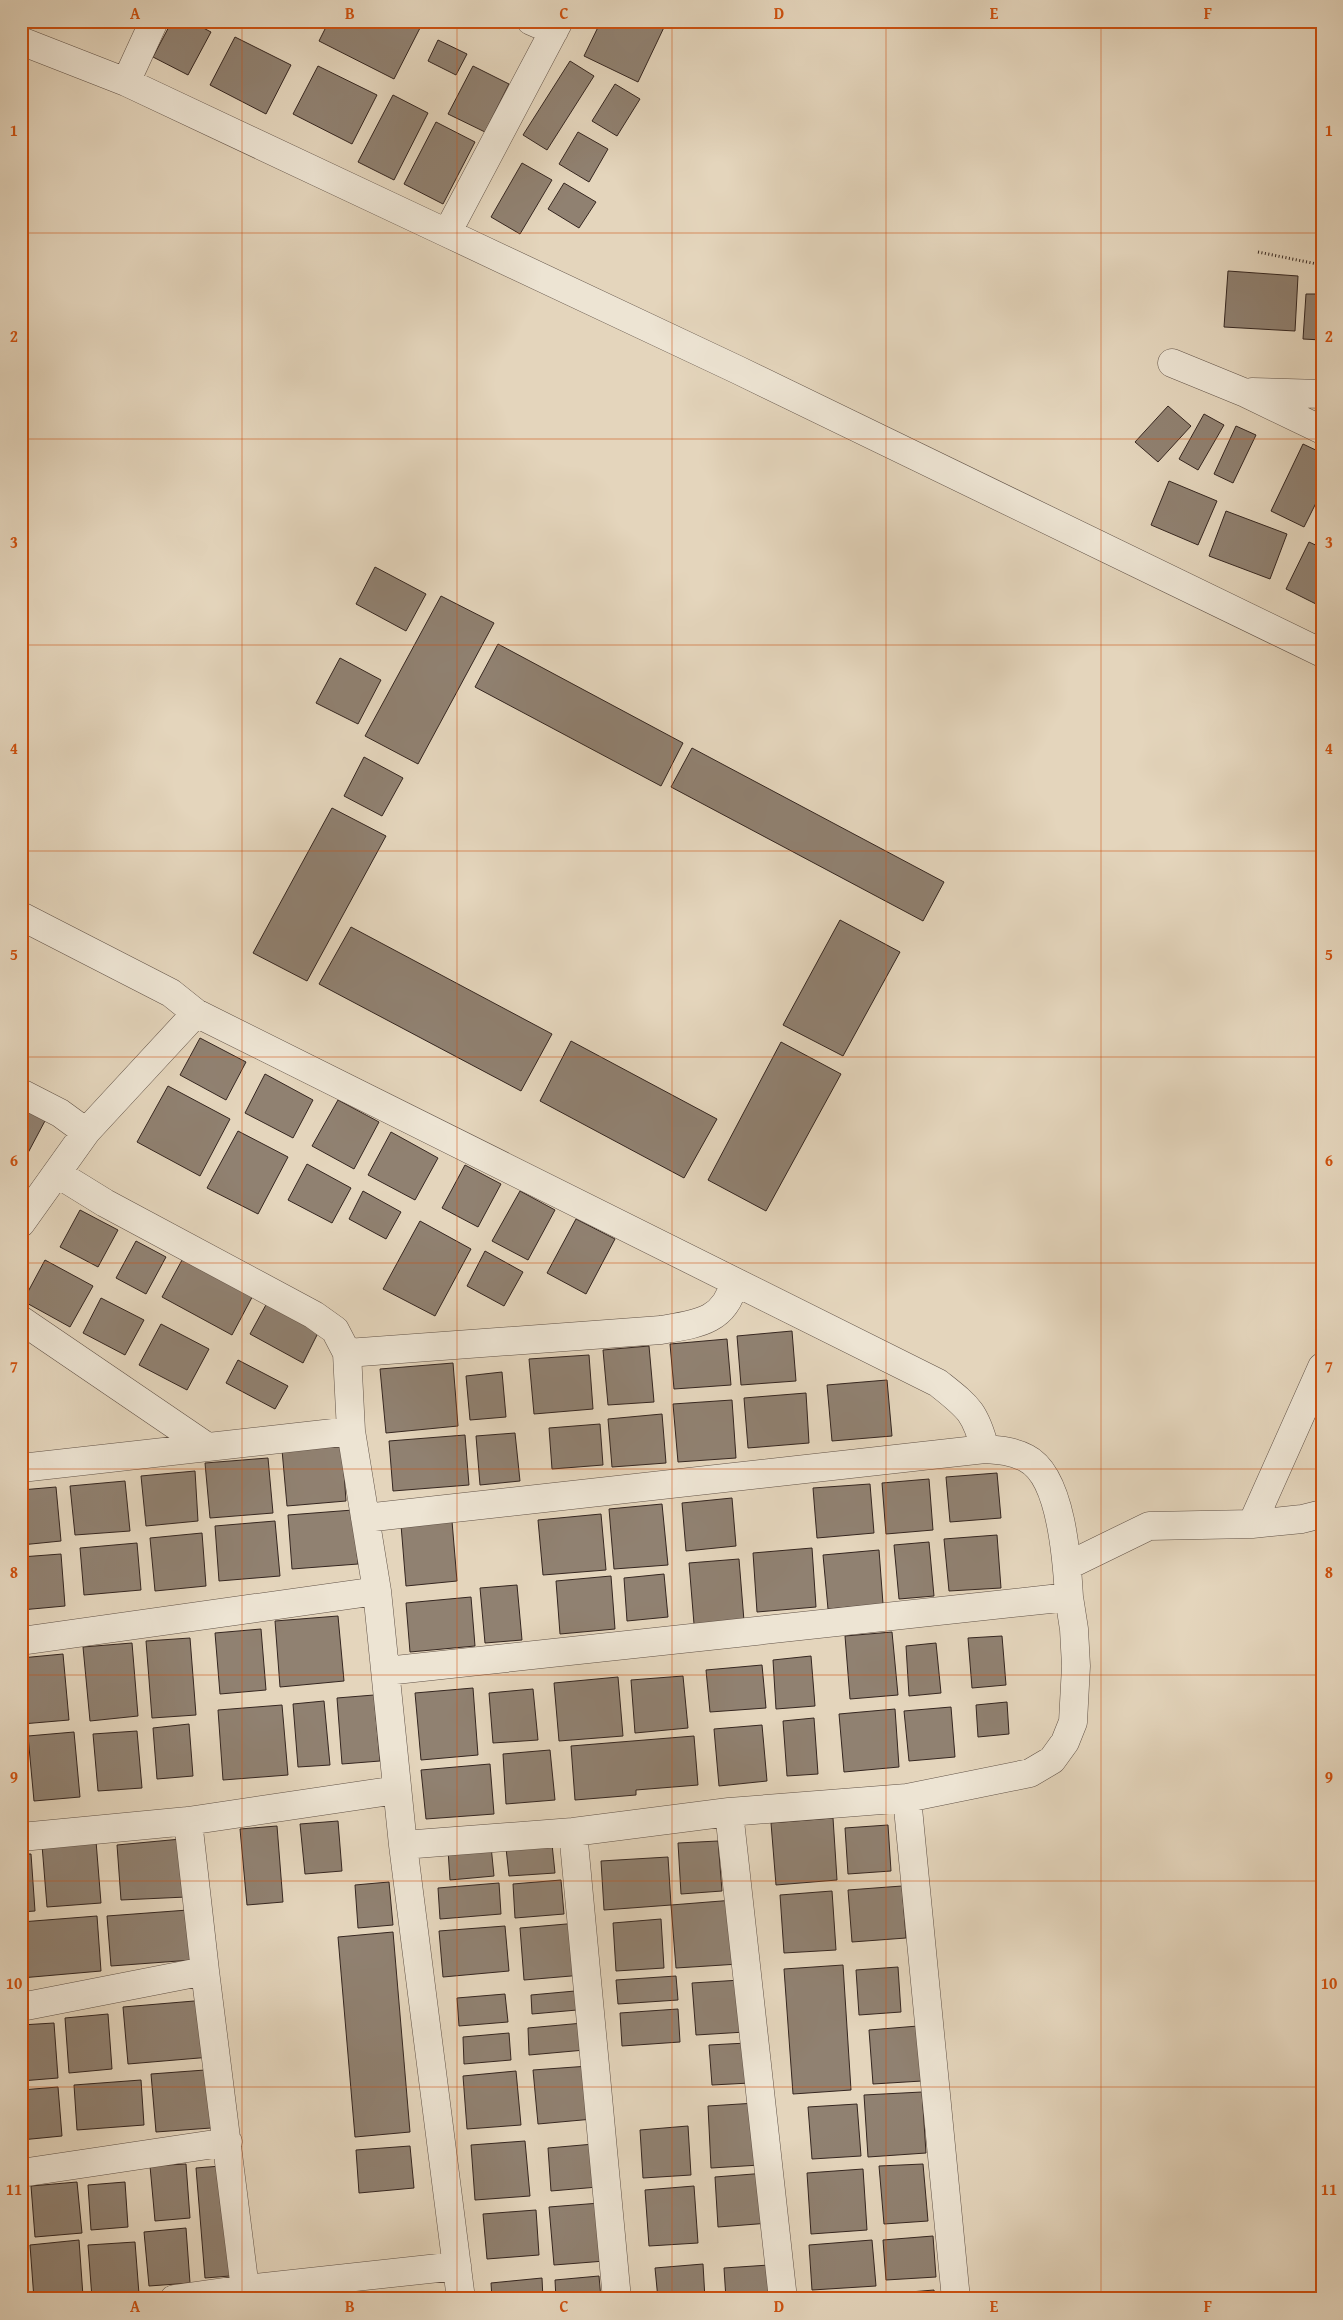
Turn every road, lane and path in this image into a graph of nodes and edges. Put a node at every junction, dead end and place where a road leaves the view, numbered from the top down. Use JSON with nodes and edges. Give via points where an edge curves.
{"nodes":[{"id":1,"x":154,"y":21,"type":"edge"},
{"id":2,"x":548,"y":24,"type":"edge"},
{"id":3,"x":21,"y":41,"type":"edge"},
{"id":4,"x":126,"y":82,"type":"junction"},
{"id":5,"x":447,"y":233,"type":"junction"},
{"id":6,"x":1258,"y":252,"type":"dead end"},
{"id":7,"x":1322,"y":264,"type":"edge"},
{"id":8,"x":1172,"y":363,"type":"dead end"},
{"id":9,"x":1243,"y":392,"type":"junction"},
{"id":10,"x":1322,"y":394,"type":"edge"},
{"id":11,"x":1322,"y":430,"type":"edge"},
{"id":12,"x":1320,"y":648,"type":"edge"},
{"id":13,"x":21,"y":916,"type":"edge"},
{"id":14,"x":196,"y":1014,"type":"junction"},
{"id":15,"x":21,"y":1092,"type":"edge"},
{"id":16,"x":86,"y":1132,"type":"junction"},
{"id":17,"x":58,"y":1174,"type":"junction"},
{"id":18,"x":21,"y":1223,"type":"edge"},
{"id":19,"x":734,"y":1282,"type":"junction"},
{"id":20,"x":21,"y":1320,"type":"edge"},
{"id":21,"x":347,"y":1353,"type":"junction"},
{"id":22,"x":1322,"y":1366,"type":"edge"},
{"id":23,"x":351,"y":1431,"type":"junction"},
{"id":24,"x":206,"y":1446,"type":"junction"},
{"id":25,"x":985,"y":1449,"type":"junction"},
{"id":26,"x":21,"y":1468,"type":"edge"},
{"id":27,"x":1322,"y":1514,"type":"edge"},
{"id":28,"x":365,"y":1518,"type":"junction"},
{"id":29,"x":1252,"y":1524,"type":"junction"},
{"id":30,"x":1067,"y":1566,"type":"junction"},
{"id":31,"x":377,"y":1592,"type":"junction"},
{"id":32,"x":1069,"y":1596,"type":"junction"},
{"id":33,"x":21,"y":1641,"type":"edge"},
{"id":34,"x":386,"y":1671,"type":"junction"},
{"id":35,"x":397,"y":1790,"type":"junction"},
{"id":36,"x":907,"y":1798,"type":"junction"},
{"id":37,"x":729,"y":1812,"type":"junction"},
{"id":38,"x":188,"y":1821,"type":"junction"},
{"id":39,"x":573,"y":1832,"type":"junction"},
{"id":40,"x":21,"y":1837,"type":"edge"},
{"id":41,"x":403,"y":1845,"type":"junction"},
{"id":42,"x":205,"y":1971,"type":"junction"},
{"id":43,"x":21,"y":2007,"type":"edge"},
{"id":44,"x":228,"y":2142,"type":"junction"},
{"id":45,"x":21,"y":2173,"type":"edge"},
{"id":46,"x":458,"y":2266,"type":"junction"},
{"id":47,"x":245,"y":2289,"type":"junction"},
{"id":48,"x":174,"y":2299,"type":"edge"},
{"id":49,"x":461,"y":2299,"type":"edge"},
{"id":50,"x":617,"y":2299,"type":"edge"},
{"id":51,"x":783,"y":2299,"type":"edge"},
{"id":52,"x":956,"y":2299,"type":"edge"}],
"edges":[{"from":1,"to":4,"type":"street"},
{"from":2,"to":5,"type":"street"},
{"from":3,"to":4,"type":"street"},
{"from":4,"to":5,"type":"street"},
{"from":5,"to":12,"type":"street"},
{"from":6,"to":7,"type":"path"},
{"from":8,"to":9,"type":"street"},
{"from":9,"to":10,"type":"street"},
{"from":9,"to":11,"type":"street"},
{"from":13,"to":14,"type":"street","via":[[171,993]]},
{"from":14,"to":16,"type":"street"},
{"from":14,"to":19,"type":"street"},
{"from":15,"to":16,"type":"street","via":[[60,1113]]},
{"from":16,"to":17,"type":"street"},
{"from":17,"to":18,"type":"street"},
{"from":17,"to":21,"type":"street","via":[[314,1315],[335,1330]]},
{"from":19,"to":21,"type":"street","via":[[730,1299],[716,1314],[695,1324],[661,1330]]},
{"from":19,"to":25,"type":"street","via":[[938,1382],[964,1403],[978,1422]]},
{"from":20,"to":24,"type":"street"},
{"from":21,"to":23,"type":"street"},
{"from":22,"to":29,"type":"street"},
{"from":23,"to":24,"type":"street"},
{"from":23,"to":28,"type":"street"},
{"from":24,"to":26,"type":"street"},
{"from":25,"to":28,"type":"street"},
{"from":25,"to":30,"type":"street","via":[[1028,1458],[1042,1474],[1064,1531]]},
{"from":27,"to":29,"type":"street"},
{"from":28,"to":31,"type":"street"},
{"from":29,"to":30,"type":"street","via":[[1149,1526]]},
{"from":30,"to":32,"type":"street"},
{"from":31,"to":33,"type":"street"},
{"from":31,"to":34,"type":"street"},
{"from":32,"to":34,"type":"street"},
{"from":32,"to":36,"type":"street","via":[[1076,1666],[1073,1722],[1065,1742],[1052,1760],[1030,1772],[1004,1780]]},
{"from":34,"to":35,"type":"street"},
{"from":35,"to":38,"type":"street"},
{"from":35,"to":41,"type":"street"},
{"from":36,"to":37,"type":"street"},
{"from":36,"to":52,"type":"street"},
{"from":37,"to":39,"type":"street"},
{"from":37,"to":51,"type":"street"},
{"from":38,"to":40,"type":"street"},
{"from":38,"to":42,"type":"street"},
{"from":39,"to":41,"type":"street"},
{"from":39,"to":50,"type":"street"},
{"from":41,"to":46,"type":"street"},
{"from":42,"to":43,"type":"street"},
{"from":42,"to":44,"type":"street"},
{"from":44,"to":45,"type":"street"},
{"from":44,"to":47,"type":"street"},
{"from":46,"to":47,"type":"street"},
{"from":46,"to":49,"type":"street"},
{"from":47,"to":48,"type":"street"}]}
